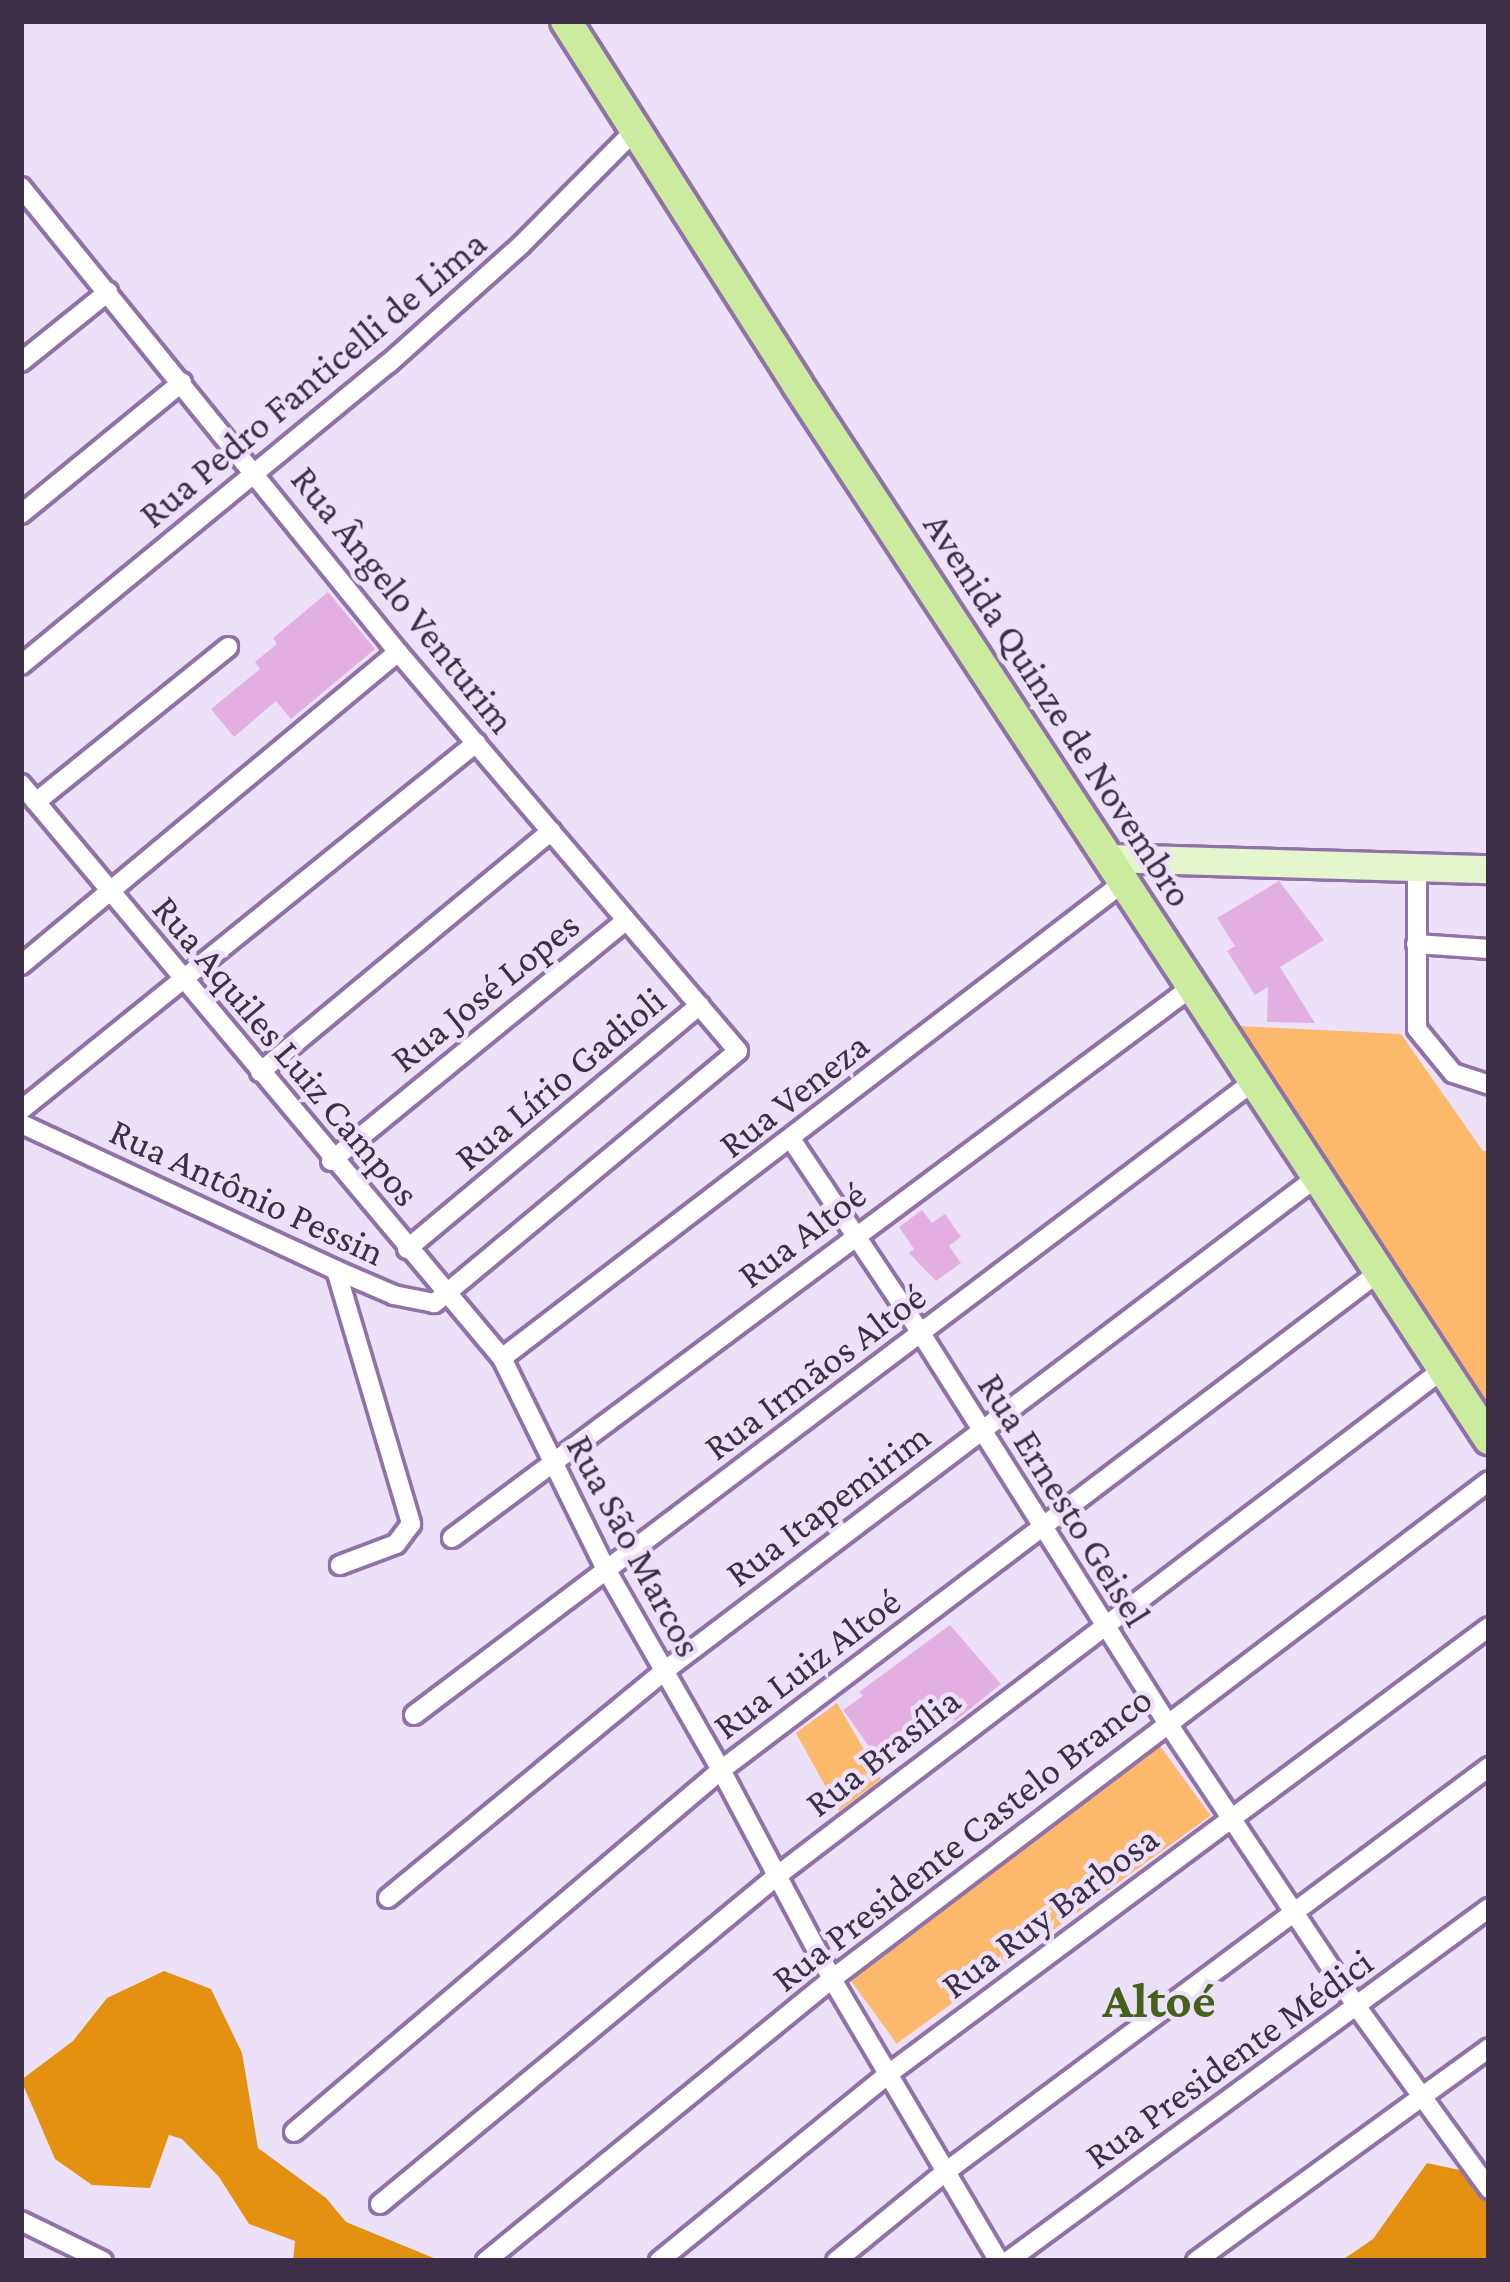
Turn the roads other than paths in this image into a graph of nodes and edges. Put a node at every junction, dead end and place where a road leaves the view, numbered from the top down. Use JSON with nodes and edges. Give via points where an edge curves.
{"nodes":[{"id":1,"x":566,"y":21,"type":"edge"},
{"id":2,"x":636,"y":129,"type":"junction"},
{"id":3,"x":21,"y":187,"type":"edge"},
{"id":4,"x":38,"y":207,"type":"junction"},
{"id":5,"x":21,"y":220,"type":"edge"},
{"id":6,"x":108,"y":292,"type":"junction"},
{"id":7,"x":21,"y":362,"type":"edge"},
{"id":8,"x":182,"y":382,"type":"junction"},
{"id":9,"x":257,"y":474,"type":"junction"},
{"id":10,"x":21,"y":514,"type":"edge"},
{"id":11,"x":228,"y":646,"type":"dead end"},
{"id":12,"x":398,"y":652,"type":"junction"},
{"id":13,"x":21,"y":665,"type":"edge"},
{"id":14,"x":476,"y":743,"type":"junction"},
{"id":15,"x":21,"y":784,"type":"edge"},
{"id":16,"x":36,"y":802,"type":"junction"},
{"id":17,"x":551,"y":831,"type":"junction"},
{"id":18,"x":1417,"y":867,"type":"junction"},
{"id":19,"x":1489,"y":869,"type":"edge"},
{"id":20,"x":1117,"y":870,"type":"junction"},
{"id":21,"x":112,"y":894,"type":"junction"},
{"id":22,"x":626,"y":920,"type":"junction"},
{"id":23,"x":1416,"y":944,"type":"junction"},
{"id":24,"x":1489,"y":949,"type":"edge"},
{"id":25,"x":21,"y":965,"type":"edge"},
{"id":26,"x":187,"y":981,"type":"junction"},
{"id":27,"x":1192,"y":986,"type":"junction"},
{"id":28,"x":700,"y":1005,"type":"junction"},
{"id":29,"x":260,"y":1072,"type":"junction"},
{"id":30,"x":1254,"y":1081,"type":"junction"},
{"id":31,"x":1489,"y":1085,"type":"edge"},
{"id":32,"x":21,"y":1110,"type":"edge"},
{"id":33,"x":21,"y":1124,"type":"edge"},
{"id":34,"x":791,"y":1139,"type":"junction"},
{"id":35,"x":331,"y":1161,"type":"junction"},
{"id":36,"x":1317,"y":1178,"type":"junction"},
{"id":37,"x":855,"y":1237,"type":"junction"},
{"id":38,"x":407,"y":1250,"type":"junction"},
{"id":39,"x":336,"y":1270,"type":"junction"},
{"id":40,"x":1378,"y":1273,"type":"junction"},
{"id":41,"x":448,"y":1295,"type":"junction"},
{"id":42,"x":922,"y":1335,"type":"junction"},
{"id":43,"x":502,"y":1358,"type":"junction"},
{"id":44,"x":1442,"y":1370,"type":"junction"},
{"id":45,"x":982,"y":1432,"type":"junction"},
{"id":46,"x":1489,"y":1439,"type":"edge"},
{"id":47,"x":553,"y":1464,"type":"junction"},
{"id":48,"x":1489,"y":1481,"type":"edge"},
{"id":49,"x":1044,"y":1529,"type":"junction"},
{"id":50,"x":452,"y":1538,"type":"dead end"},
{"id":51,"x":340,"y":1564,"type":"dead end"},
{"id":52,"x":606,"y":1569,"type":"junction"},
{"id":53,"x":1102,"y":1623,"type":"junction"},
{"id":54,"x":1489,"y":1627,"type":"edge"},
{"id":55,"x":663,"y":1672,"type":"junction"},
{"id":56,"x":414,"y":1715,"type":"dead end"},
{"id":57,"x":1167,"y":1722,"type":"junction"},
{"id":58,"x":1489,"y":1767,"type":"edge"},
{"id":59,"x":722,"y":1770,"type":"junction"},
{"id":60,"x":1232,"y":1816,"type":"junction"},
{"id":61,"x":778,"y":1875,"type":"junction"},
{"id":62,"x":388,"y":1898,"type":"dead end"},
{"id":63,"x":1489,"y":1908,"type":"edge"},
{"id":64,"x":1294,"y":1912,"type":"junction"},
{"id":65,"x":832,"y":1979,"type":"junction"},
{"id":66,"x":1357,"y":2007,"type":"junction"},
{"id":67,"x":1489,"y":2048,"type":"edge"},
{"id":68,"x":887,"y":2075,"type":"junction"},
{"id":69,"x":1424,"y":2095,"type":"junction"},
{"id":70,"x":294,"y":2132,"type":"dead end"},
{"id":71,"x":944,"y":2173,"type":"junction"},
{"id":72,"x":1489,"y":2189,"type":"edge"},
{"id":73,"x":380,"y":2204,"type":"dead end"},
{"id":74,"x":21,"y":2221,"type":"edge"},
{"id":75,"x":104,"y":2261,"type":"edge"},
{"id":76,"x":486,"y":2261,"type":"edge"},
{"id":77,"x":659,"y":2261,"type":"edge"},
{"id":78,"x":836,"y":2261,"type":"edge"},
{"id":79,"x":1004,"y":2261,"type":"edge"},
{"id":80,"x":1196,"y":2261,"type":"edge"}],
"edges":[{"from":1,"to":2,"type":"main road","name":"Avenida Quinze de Novembro"},
{"from":2,"to":9,"type":"street","name":"Rua Pedro Fanticelli de Lima","via":[[521,245]]},
{"from":2,"to":20,"type":"main road","name":"Avenida Quinze de Novembro"},
{"from":3,"to":4,"type":"street","name":"Rua Ângelo Venturim"},
{"from":4,"to":5,"type":"street"},
{"from":4,"to":6,"type":"street","name":"Rua Ângelo Venturim"},
{"from":6,"to":7,"type":"street"},
{"from":6,"to":8,"type":"street","name":"Rua Ângelo Venturim"},
{"from":8,"to":9,"type":"street","name":"Rua Ângelo Venturim"},
{"from":8,"to":10,"type":"street"},
{"from":9,"to":12,"type":"street","name":"Rua Ângelo Venturim"},
{"from":9,"to":13,"type":"street","name":"Rua Pedro Fanticelli de Lima"},
{"from":11,"to":16,"type":"street"},
{"from":12,"to":14,"type":"street","name":"Rua Ângelo Venturim"},
{"from":12,"to":21,"type":"street"},
{"from":14,"to":17,"type":"street","name":"Rua Ângelo Venturim"},
{"from":14,"to":26,"type":"street"},
{"from":15,"to":16,"type":"street","name":"Rua Aquiles Luiz Campos"},
{"from":16,"to":21,"type":"street","name":"Rua Aquiles Luiz Campos"},
{"from":17,"to":22,"type":"street","name":"Rua Ângelo Venturim"},
{"from":17,"to":29,"type":"street"},
{"from":18,"to":19,"type":"street"},
{"from":18,"to":20,"type":"street"},
{"from":18,"to":23,"type":"street"},
{"from":20,"to":27,"type":"main road","name":"Avenida Quinze de Novembro"},
{"from":20,"to":34,"type":"street","name":"Rua Veneza"},
{"from":21,"to":25,"type":"street"},
{"from":21,"to":26,"type":"street","name":"Rua Aquiles Luiz Campos"},
{"from":22,"to":28,"type":"street","name":"Rua Ângelo Venturim"},
{"from":22,"to":35,"type":"street","name":"Rua José Lopes"},
{"from":23,"to":24,"type":"street"},
{"from":23,"to":31,"type":"street","via":[[1417,1029],[1453,1073]]},
{"from":26,"to":29,"type":"street","name":"Rua Aquiles Luiz Campos"},
{"from":26,"to":32,"type":"street"},
{"from":27,"to":30,"type":"main road","name":"Avenida Quinze de Novembro"},
{"from":27,"to":37,"type":"street","name":"Rua Altoé"},
{"from":28,"to":38,"type":"street","name":"Rua Lírio Gadioli"},
{"from":28,"to":41,"type":"street","name":"Rua Ângelo Venturim","via":[[738,1051]]},
{"from":29,"to":35,"type":"street","name":"Rua Aquiles Luiz Campos"},
{"from":30,"to":36,"type":"main road","name":"Avenida Quinze de Novembro"},
{"from":30,"to":42,"type":"street","name":"Rua Irmãos Altoé"},
{"from":33,"to":39,"type":"street","name":"Rua Antônio Pessin"},
{"from":34,"to":37,"type":"street","name":"Rua Ernesto Geisel"},
{"from":34,"to":43,"type":"street","name":"Rua Veneza"},
{"from":35,"to":38,"type":"street","name":"Rua Aquiles Luiz Campos"},
{"from":36,"to":40,"type":"main road","name":"Avenida Quinze de Novembro"},
{"from":36,"to":45,"type":"street","name":"Rua Itapemirim"},
{"from":37,"to":42,"type":"street","name":"Rua Ernesto Geisel"},
{"from":37,"to":47,"type":"street","name":"Rua Altoé"},
{"from":38,"to":41,"type":"street","name":"Rua Aquiles Luiz Campos"},
{"from":39,"to":41,"type":"street","name":"Rua Antônio Pessin","via":[[412,1301]]},
{"from":39,"to":51,"type":"street","via":[[411,1524],[397,1544]]},
{"from":40,"to":44,"type":"main road","name":"Avenida Quinze de Novembro"},
{"from":40,"to":49,"type":"street","name":"Rua Luiz Altoé"},
{"from":41,"to":43,"type":"street","name":"Rua Aquiles Luiz Campos"},
{"from":42,"to":45,"type":"street","name":"Rua Ernesto Geisel"},
{"from":42,"to":52,"type":"street","name":"Rua Irmãos Altoé"},
{"from":43,"to":47,"type":"street","name":"Rua São Marcos"},
{"from":44,"to":46,"type":"main road","name":"Avenida Quinze de Novembro"},
{"from":44,"to":53,"type":"street","name":"Rua Brasília"},
{"from":45,"to":49,"type":"street","name":"Rua Ernesto Geisel"},
{"from":45,"to":55,"type":"street","name":"Rua Itapemirim"},
{"from":47,"to":50,"type":"street","name":"Rua Altoé"},
{"from":47,"to":52,"type":"street","name":"Rua São Marcos"},
{"from":48,"to":57,"type":"street","name":"Rua Presidente Castelo Branco"},
{"from":49,"to":53,"type":"street","name":"Rua Ernesto Geisel"},
{"from":49,"to":59,"type":"street","name":"Rua Luiz Altoé"},
{"from":52,"to":55,"type":"street","name":"Rua São Marcos"},
{"from":52,"to":56,"type":"street","name":"Rua Irmãos Altoé"},
{"from":53,"to":57,"type":"street","name":"Rua Ernesto Geisel"},
{"from":53,"to":61,"type":"street","name":"Rua Brasília"},
{"from":54,"to":60,"type":"street","name":"Rua Ruy Barbosa"},
{"from":55,"to":59,"type":"street","name":"Rua São Marcos"},
{"from":55,"to":62,"type":"street","name":"Rua Itapemirim"},
{"from":57,"to":60,"type":"street","name":"Rua Ernesto Geisel"},
{"from":57,"to":65,"type":"street","name":"Rua Presidente Castelo Branco"},
{"from":58,"to":64,"type":"street"},
{"from":59,"to":61,"type":"street","name":"Rua São Marcos"},
{"from":59,"to":70,"type":"street","name":"Rua Luiz Altoé"},
{"from":60,"to":64,"type":"street","name":"Rua Ernesto Geisel"},
{"from":60,"to":68,"type":"street","name":"Rua Ruy Barbosa"},
{"from":61,"to":65,"type":"street","name":"Rua São Marcos"},
{"from":61,"to":73,"type":"street","name":"Rua Brasília"},
{"from":63,"to":66,"type":"street","name":"Rua Presidente Médici"},
{"from":64,"to":66,"type":"street","name":"Rua Ernesto Geisel"},
{"from":64,"to":71,"type":"street"},
{"from":65,"to":68,"type":"street","name":"Rua São Marcos"},
{"from":65,"to":76,"type":"street","name":"Rua Presidente Castelo Branco"},
{"from":66,"to":69,"type":"street","name":"Rua Ernesto Geisel"},
{"from":66,"to":79,"type":"street","name":"Rua Presidente Médici"},
{"from":67,"to":69,"type":"street"},
{"from":68,"to":71,"type":"street","name":"Rua São Marcos"},
{"from":68,"to":77,"type":"street","name":"Rua Ruy Barbosa"},
{"from":69,"to":72,"type":"street","name":"Rua Ernesto Geisel"},
{"from":69,"to":80,"type":"street"},
{"from":71,"to":78,"type":"street"},
{"from":71,"to":79,"type":"street","name":"Rua São Marcos"},
{"from":74,"to":75,"type":"street"}]}
